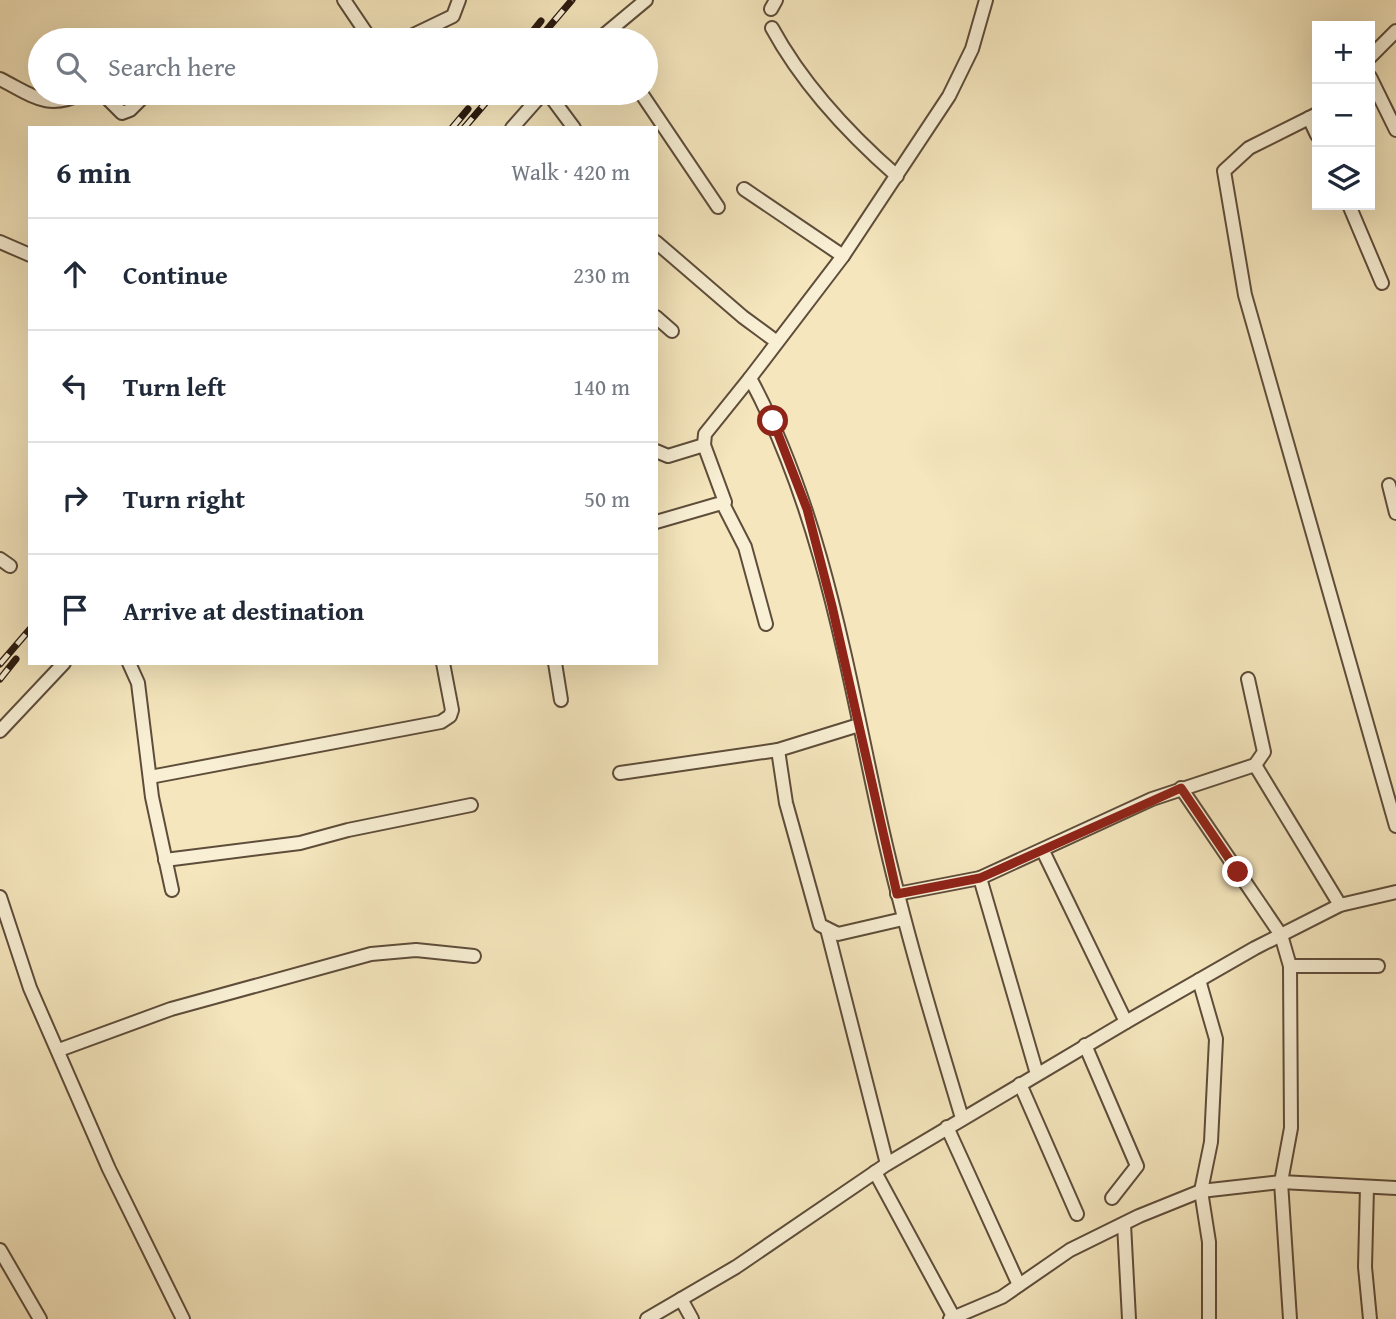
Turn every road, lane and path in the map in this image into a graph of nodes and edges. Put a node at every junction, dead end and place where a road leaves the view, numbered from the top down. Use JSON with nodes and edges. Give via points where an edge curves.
{"nodes":[{"id":1,"x":344,"y":0,"type":"edge"},
{"id":2,"x":459,"y":0,"type":"edge"},
{"id":3,"x":646,"y":0,"type":"edge"},
{"id":4,"x":986,"y":0,"type":"edge"},
{"id":5,"x":363,"y":28,"type":"edge"},
{"id":6,"x":428,"y":28,"type":"edge"},
{"id":7,"x":612,"y":28,"type":"edge"},
{"id":8,"x":772,"y":28,"type":"dead end"},
{"id":9,"x":1396,"y":31,"type":"edge"},
{"id":10,"x":1375,"y":52,"type":"edge"},
{"id":11,"x":0,"y":79,"type":"edge"},
{"id":12,"x":1373,"y":84,"type":"edge"},
{"id":13,"x":28,"y":93,"type":"edge"},
{"id":14,"x":114,"y":105,"type":"edge"},
{"id":15,"x":135,"y":105,"type":"edge"},
{"id":16,"x":534,"y":105,"type":"edge"},
{"id":17,"x":555,"y":105,"type":"edge"},
{"id":18,"x":649,"y":105,"type":"edge"},
{"id":19,"x":1312,"y":116,"type":"edge"},
{"id":20,"x":514,"y":126,"type":"edge"},
{"id":21,"x":572,"y":126,"type":"edge"},
{"id":22,"x":1396,"y":130,"type":"edge"},
{"id":23,"x":897,"y":176,"type":"junction"},
{"id":24,"x":744,"y":189,"type":"dead end"},
{"id":25,"x":718,"y":207,"type":"dead end"},
{"id":26,"x":1351,"y":210,"type":"edge"},
{"id":27,"x":0,"y":242,"type":"edge"},
{"id":28,"x":658,"y":244,"type":"edge"},
{"id":29,"x":28,"y":254,"type":"edge"},
{"id":30,"x":843,"y":256,"type":"junction"},
{"id":31,"x":1382,"y":283,"type":"dead end"},
{"id":32,"x":658,"y":319,"type":"edge"},
{"id":33,"x":672,"y":331,"type":"dead end"},
{"id":34,"x":777,"y":342,"type":"junction"},
{"id":35,"x":750,"y":378,"type":"junction"},
{"id":36,"x":704,"y":445,"type":"junction"},
{"id":37,"x":658,"y":452,"type":"edge"},
{"id":38,"x":1389,"y":485,"type":"dead end"},
{"id":39,"x":723,"y":504,"type":"junction"},
{"id":40,"x":1396,"y":513,"type":"edge"},
{"id":41,"x":658,"y":521,"type":"edge"},
{"id":42,"x":766,"y":624,"type":"dead end"},
{"id":43,"x":62,"y":665,"type":"edge"},
{"id":44,"x":130,"y":665,"type":"edge"},
{"id":45,"x":443,"y":665,"type":"edge"},
{"id":46,"x":555,"y":665,"type":"edge"},
{"id":47,"x":1248,"y":679,"type":"dead end"},
{"id":48,"x":561,"y":699,"type":"dead end"},
{"id":49,"x":859,"y":725,"type":"junction"},
{"id":50,"x":0,"y":731,"type":"edge"},
{"id":51,"x":778,"y":750,"type":"junction"},
{"id":52,"x":1255,"y":765,"type":"junction"},
{"id":53,"x":620,"y":773,"type":"dead end"},
{"id":54,"x":150,"y":777,"type":"junction"},
{"id":55,"x":1181,"y":788,"type":"junction"},
{"id":56,"x":471,"y":805,"type":"dead end"},
{"id":57,"x":1396,"y":826,"type":"edge"},
{"id":58,"x":1043,"y":851,"type":"junction"},
{"id":59,"x":165,"y":860,"type":"junction"},
{"id":60,"x":980,"y":878,"type":"junction"},
{"id":61,"x":172,"y":890,"type":"dead end"},
{"id":62,"x":1396,"y":892,"type":"edge"},
{"id":63,"x":897,"y":894,"type":"junction"},
{"id":64,"x":0,"y":897,"type":"edge"},
{"id":65,"x":1340,"y":905,"type":"junction"},
{"id":66,"x":903,"y":919,"type":"junction"},
{"id":67,"x":827,"y":929,"type":"junction"},
{"id":68,"x":1281,"y":935,"type":"junction"},
{"id":69,"x":474,"y":956,"type":"dead end"},
{"id":70,"x":1290,"y":966,"type":"junction"},
{"id":71,"x":1378,"y":966,"type":"dead end"},
{"id":72,"x":1199,"y":980,"type":"junction"},
{"id":73,"x":1126,"y":1022,"type":"junction"},
{"id":74,"x":1085,"y":1045,"type":"junction"},
{"id":75,"x":59,"y":1050,"type":"junction"},
{"id":76,"x":1037,"y":1074,"type":"junction"},
{"id":77,"x":1020,"y":1084,"type":"junction"},
{"id":78,"x":962,"y":1118,"type":"junction"},
{"id":79,"x":947,"y":1127,"type":"junction"},
{"id":80,"x":887,"y":1164,"type":"junction"},
{"id":81,"x":875,"y":1172,"type":"junction"},
{"id":82,"x":1281,"y":1182,"type":"junction"},
{"id":83,"x":1367,"y":1186,"type":"junction"},
{"id":84,"x":1396,"y":1188,"type":"edge"},
{"id":85,"x":1201,"y":1191,"type":"junction"},
{"id":86,"x":1112,"y":1198,"type":"dead end"},
{"id":87,"x":1077,"y":1214,"type":"dead end"},
{"id":88,"x":1124,"y":1224,"type":"junction"},
{"id":89,"x":0,"y":1250,"type":"edge"},
{"id":90,"x":1019,"y":1285,"type":"junction"},
{"id":91,"x":681,"y":1299,"type":"junction"},
{"id":92,"x":951,"y":1317,"type":"edge"},
{"id":93,"x":1127,"y":1318,"type":"edge"},
{"id":94,"x":40,"y":1319,"type":"edge"},
{"id":95,"x":183,"y":1319,"type":"edge"},
{"id":96,"x":647,"y":1319,"type":"edge"},
{"id":97,"x":692,"y":1319,"type":"edge"},
{"id":98,"x":1209,"y":1319,"type":"edge"},
{"id":99,"x":1290,"y":1319,"type":"edge"},
{"id":100,"x":1370,"y":1319,"type":"edge"}],
"edges":[{"from":1,"to":5,"type":"street"},
{"from":2,"to":6,"type":"street","via":[[453,16]]},
{"from":3,"to":7,"type":"street"},
{"from":4,"to":23,"type":"street","via":[[972,49],[949,96]]},
{"from":8,"to":23,"type":"street","via":[[791,64],[864,147]]},
{"from":9,"to":10,"type":"street"},
{"from":11,"to":13,"type":"street"},
{"from":12,"to":22,"type":"street"},
{"from":14,"to":15,"type":"street","via":[[122,113]]},
{"from":16,"to":20,"type":"street"},
{"from":17,"to":21,"type":"street"},
{"from":18,"to":25,"type":"street"},
{"from":19,"to":57,"type":"street","via":[[1249,148],[1224,171],[1245,295]]},
{"from":23,"to":30,"type":"street"},
{"from":24,"to":30,"type":"street"},
{"from":26,"to":31,"type":"street"},
{"from":27,"to":29,"type":"street"},
{"from":28,"to":34,"type":"street"},
{"from":30,"to":34,"type":"street"},
{"from":32,"to":33,"type":"street"},
{"from":34,"to":35,"type":"street"},
{"from":35,"to":36,"type":"street","via":[[705,434]]},
{"from":35,"to":49,"type":"street","via":[[773,421],[807,509]]},
{"from":36,"to":37,"type":"street","via":[[668,456]]},
{"from":36,"to":39,"type":"street"},
{"from":38,"to":40,"type":"street"},
{"from":39,"to":41,"type":"street"},
{"from":39,"to":42,"type":"street","via":[[745,547]]},
{"from":43,"to":50,"type":"street"},
{"from":44,"to":54,"type":"street","via":[[142,704]]},
{"from":45,"to":54,"type":"street","via":[[452,710],[441,722]]},
{"from":46,"to":48,"type":"street"},
{"from":47,"to":52,"type":"street","via":[[1264,752]]},
{"from":49,"to":51,"type":"street"},
{"from":49,"to":63,"type":"street"},
{"from":51,"to":53,"type":"street"},
{"from":51,"to":67,"type":"street","via":[[804,869],[820,925]]},
{"from":52,"to":55,"type":"street"},
{"from":52,"to":65,"type":"street"},
{"from":54,"to":59,"type":"street"},
{"from":55,"to":58,"type":"street"},
{"from":55,"to":68,"type":"street"},
{"from":56,"to":59,"type":"street","via":[[300,843]]},
{"from":58,"to":60,"type":"street"},
{"from":58,"to":73,"type":"street"},
{"from":59,"to":61,"type":"street"},
{"from":60,"to":63,"type":"street"},
{"from":60,"to":76,"type":"street"},
{"from":62,"to":65,"type":"street"},
{"from":63,"to":66,"type":"street"},
{"from":64,"to":75,"type":"street","via":[[18,957]]},
{"from":65,"to":68,"type":"street"},
{"from":66,"to":67,"type":"street","via":[[838,934]]},
{"from":66,"to":78,"type":"street"},
{"from":67,"to":80,"type":"street"},
{"from":68,"to":70,"type":"street"},
{"from":68,"to":72,"type":"street"},
{"from":69,"to":75,"type":"street","via":[[416,950],[371,954],[171,1009]]},
{"from":70,"to":71,"type":"street"},
{"from":70,"to":82,"type":"street","via":[[1291,1128]]},
{"from":72,"to":73,"type":"street"},
{"from":72,"to":85,"type":"street","via":[[1216,1039],[1211,1142]]},
{"from":73,"to":74,"type":"street"},
{"from":74,"to":76,"type":"street"},
{"from":74,"to":86,"type":"street","via":[[1137,1166]]},
{"from":75,"to":95,"type":"street","via":[[109,1169]]},
{"from":76,"to":77,"type":"street"},
{"from":77,"to":78,"type":"street"},
{"from":77,"to":87,"type":"street"},
{"from":78,"to":79,"type":"street"},
{"from":79,"to":80,"type":"street"},
{"from":79,"to":90,"type":"street"},
{"from":80,"to":81,"type":"street"},
{"from":81,"to":91,"type":"street"},
{"from":81,"to":92,"type":"street"},
{"from":82,"to":83,"type":"street"},
{"from":82,"to":85,"type":"street"},
{"from":82,"to":99,"type":"street"},
{"from":83,"to":84,"type":"street"},
{"from":83,"to":100,"type":"street","via":[[1364,1267]]},
{"from":85,"to":88,"type":"street"},
{"from":85,"to":98,"type":"street","via":[[1209,1242]]},
{"from":88,"to":90,"type":"street","via":[[1070,1250]]},
{"from":88,"to":93,"type":"street"},
{"from":89,"to":94,"type":"street"},
{"from":90,"to":92,"type":"street","via":[[1002,1297]]},
{"from":91,"to":96,"type":"street"},
{"from":91,"to":97,"type":"street"}]}
